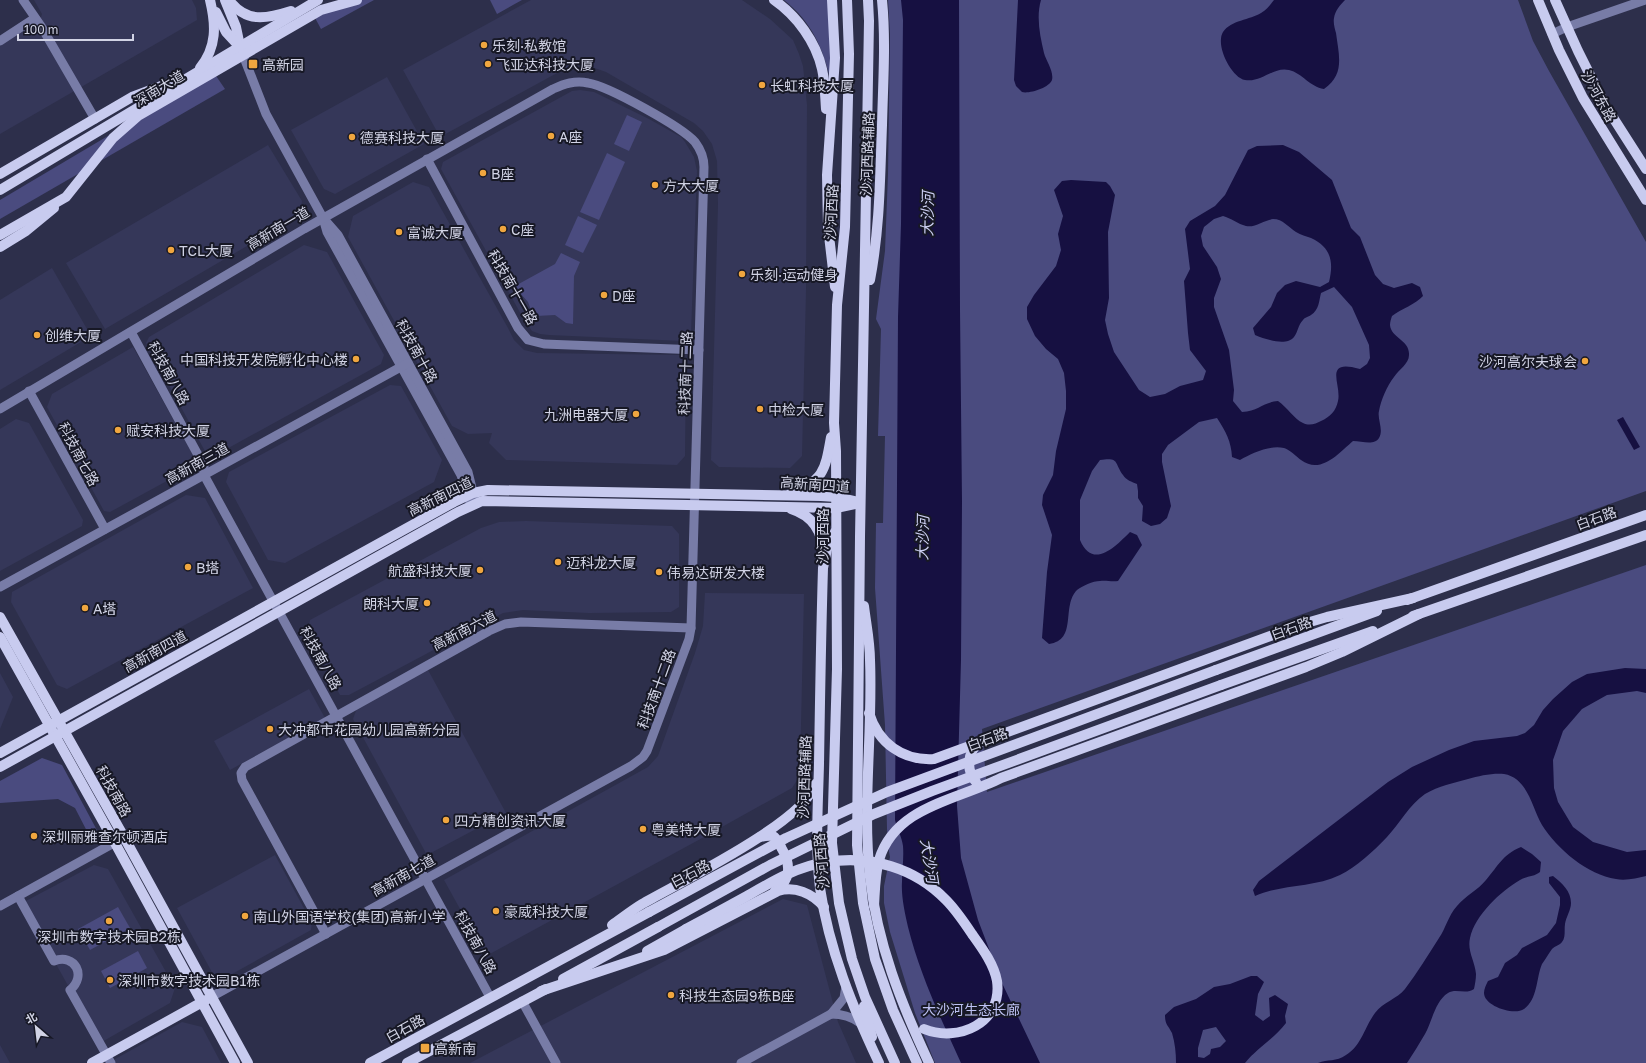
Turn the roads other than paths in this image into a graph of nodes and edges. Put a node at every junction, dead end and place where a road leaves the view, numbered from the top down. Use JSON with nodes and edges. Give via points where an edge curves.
{"nodes":[{"id":1,"x":23,"y":0,"type":"edge"},
{"id":2,"x":211,"y":0,"type":"edge"},
{"id":3,"x":225,"y":0,"type":"edge"},
{"id":4,"x":229,"y":0,"type":"edge"},
{"id":5,"x":357,"y":0,"type":"edge"},
{"id":6,"x":774,"y":0,"type":"edge"},
{"id":7,"x":832,"y":0,"type":"edge"},
{"id":8,"x":847,"y":0,"type":"edge"},
{"id":9,"x":882,"y":0,"type":"edge"},
{"id":10,"x":1538,"y":0,"type":"edge"},
{"id":11,"x":1555,"y":0,"type":"edge"},
{"id":12,"x":1645,"y":0,"type":"edge"},
{"id":13,"x":314,"y":2,"type":"edge"},
{"id":14,"x":868,"y":2,"type":"edge"},
{"id":15,"x":35,"y":18,"type":"junction"},
{"id":16,"x":1567,"y":27,"type":"junction"},
{"id":17,"x":1552,"y":34,"type":"junction"},
{"id":18,"x":0,"y":41,"type":"edge"},
{"id":19,"x":241,"y":51,"type":"junction"},
{"id":20,"x":192,"y":74,"type":"junction"},
{"id":21,"x":553,"y":89,"type":"joint"},
{"id":22,"x":95,"y":119,"type":"junction"},
{"id":23,"x":828,"y":144,"type":"junction"},
{"id":24,"x":427,"y":159,"type":"junction"},
{"id":25,"x":1646,"y":169,"type":"edge"},
{"id":26,"x":0,"y":174,"type":"edge"},
{"id":27,"x":0,"y":190,"type":"edge"},
{"id":28,"x":66,"y":197,"type":"junction"},
{"id":29,"x":1646,"y":200,"type":"edge"},
{"id":30,"x":323,"y":218,"type":"junction"},
{"id":31,"x":0,"y":235,"type":"edge"},
{"id":32,"x":0,"y":247,"type":"edge"},
{"id":33,"x":837,"y":305,"type":"junction"},
{"id":34,"x":865,"y":307,"type":"junction"},
{"id":35,"x":130,"y":332,"type":"junction"},
{"id":36,"x":699,"y":350,"type":"junction"},
{"id":37,"x":405,"y":365,"type":"junction"},
{"id":38,"x":29,"y":391,"type":"junction"},
{"id":39,"x":0,"y":408,"type":"edge"},
{"id":40,"x":834,"y":423,"type":"junction"},
{"id":41,"x":204,"y":475,"type":"junction"},
{"id":42,"x":470,"y":494,"type":"junction"},
{"id":43,"x":695,"y":494,"type":"junction"},
{"id":44,"x":786,"y":495,"type":"junction"},
{"id":45,"x":836,"y":497,"type":"junction"},
{"id":46,"x":860,"y":503,"type":"junction"},
{"id":47,"x":473,"y":505,"type":"junction"},
{"id":48,"x":695,"y":505,"type":"junction"},
{"id":49,"x":780,"y":507,"type":"junction"},
{"id":50,"x":836,"y":508,"type":"junction"},
{"id":51,"x":1646,"y":515,"type":"edge"},
{"id":52,"x":104,"y":530,"type":"junction"},
{"id":53,"x":835,"y":532,"type":"junction"},
{"id":54,"x":1646,"y":535,"type":"edge"},
{"id":55,"x":823,"y":568,"type":"junction"},
{"id":56,"x":860,"y":574,"type":"junction"},
{"id":57,"x":0,"y":587,"type":"edge"},
{"id":58,"x":1413,"y":598,"type":"junction"},
{"id":59,"x":273,"y":601,"type":"junction"},
{"id":60,"x":836,"y":611,"type":"junction"},
{"id":61,"x":279,"y":613,"type":"junction"},
{"id":62,"x":1419,"y":614,"type":"junction"},
{"id":63,"x":0,"y":617,"type":"edge"},
{"id":64,"x":691,"y":628,"type":"junction"},
{"id":65,"x":0,"y":637,"type":"edge"},
{"id":66,"x":820,"y":674,"type":"junction"},
{"id":67,"x":870,"y":713,"type":"junction"},
{"id":68,"x":336,"y":716,"type":"junction"},
{"id":69,"x":59,"y":720,"type":"junction"},
{"id":70,"x":50,"y":725,"type":"junction"},
{"id":71,"x":65,"y":731,"type":"junction"},
{"id":72,"x":56,"y":736,"type":"junction"},
{"id":73,"x":981,"y":742,"type":"junction"},
{"id":74,"x":0,"y":753,"type":"edge"},
{"id":75,"x":643,"y":757,"type":"joint"},
{"id":76,"x":0,"y":767,"type":"edge"},
{"id":77,"x":819,"y":771,"type":"junction"},
{"id":78,"x":980,"y":788,"type":"junction"},
{"id":79,"x":124,"y":837,"type":"junction"},
{"id":80,"x":753,"y":841,"type":"junction"},
{"id":81,"x":115,"y":843,"type":"junction"},
{"id":82,"x":426,"y":879,"type":"junction"},
{"id":83,"x":772,"y":893,"type":"junction"},
{"id":84,"x":18,"y":896,"type":"junction"},
{"id":85,"x":0,"y":906,"type":"edge"},
{"id":86,"x":874,"y":906,"type":"junction"},
{"id":87,"x":824,"y":907,"type":"junction"},
{"id":88,"x":326,"y":934,"type":"junction"},
{"id":89,"x":577,"y":950,"type":"junction"},
{"id":90,"x":852,"y":959,"type":"junction"},
{"id":91,"x":623,"y":965,"type":"junction"},
{"id":92,"x":846,"y":986,"type":"junction"},
{"id":93,"x":541,"y":992,"type":"junction"},
{"id":94,"x":211,"y":997,"type":"junction"},
{"id":95,"x":490,"y":997,"type":"junction"},
{"id":96,"x":522,"y":1001,"type":"junction"},
{"id":97,"x":201,"y":1003,"type":"junction"},
{"id":98,"x":831,"y":1014,"type":"junction"},
{"id":99,"x":909,"y":1017,"type":"junction"},
{"id":100,"x":860,"y":1023,"type":"junction"},
{"id":101,"x":108,"y":1059,"type":"edge"},
{"id":102,"x":92,"y":1063,"type":"edge"},
{"id":103,"x":235,"y":1063,"type":"edge"},
{"id":104,"x":248,"y":1063,"type":"edge"},
{"id":105,"x":370,"y":1063,"type":"edge"},
{"id":106,"x":407,"y":1063,"type":"edge"},
{"id":107,"x":556,"y":1063,"type":"edge"},
{"id":108,"x":741,"y":1063,"type":"edge"},
{"id":109,"x":880,"y":1063,"type":"edge"},
{"id":110,"x":895,"y":1063,"type":"edge"},
{"id":111,"x":917,"y":1063,"type":"edge"},
{"id":112,"x":929,"y":1063,"type":"edge"}],
"edges":[{"from":1,"to":15,"type":"street"},
{"from":2,"to":19,"type":"main road","via":[[226,32]]},
{"from":2,"to":20,"type":"main road","via":[[214,40],[204,63]]},
{"from":3,"to":19,"type":"main road","via":[[236,27]]},
{"from":4,"to":13,"type":"main road","via":[[244,15],[256,17],[276,15]]},
{"from":5,"to":19,"type":"main road","name":"深南大道","via":[[321,10]]},
{"from":6,"to":23,"type":"main road","via":[[802,27],[819,58],[824,85]]},
{"from":7,"to":23,"type":"main road","via":[[834,63]]},
{"from":8,"to":33,"type":"main road","name":"沙河西路","via":[[849,54],[845,227]]},
{"from":9,"to":34,"type":"main road","name":"沙河西路辅路","via":[[884,54],[877,238]]},
{"from":10,"to":17,"type":"main road","name":"沙河东路"},
{"from":11,"to":16,"type":"main road","name":"沙河东路"},
{"from":12,"to":16,"type":"street"},
{"from":13,"to":19,"type":"main road","name":"深南大道"},
{"from":14,"to":34,"type":"main road"},
{"from":15,"to":18,"type":"street"},
{"from":15,"to":22,"type":"street"},
{"from":16,"to":17,"type":"street"},
{"from":16,"to":25,"type":"main road","name":"沙河东路","via":[[1605,105]]},
{"from":17,"to":29,"type":"main road","name":"沙河东路","via":[[1583,98]]},
{"from":19,"to":20,"type":"main road","name":"深南大道"},
{"from":19,"to":28,"type":"main road","name":"深南大道","via":[[138,116],[113,138]]},
{"from":19,"to":30,"type":"street","name":"科技南十路","via":[[266,114]]},
{"from":20,"to":22,"type":"main road","via":[[138,94]]},
{"from":20,"to":27,"type":"main road","name":"深南大道"},
{"from":21,"to":24,"type":"street","name":"高新南一道"},
{"from":21,"to":36,"type":"street","name":"科技南十二路","via":[[573,82],[587,82],[601,87],[682,130],[699,148],[704,167]]},
{"from":22,"to":26,"type":"main road"},
{"from":23,"to":33,"type":"main road","via":[[828,227]]},
{"from":24,"to":30,"type":"street","name":"高新南一道"},
{"from":24,"to":36,"type":"street","name":"科技南十一路","via":[[518,328],[528,340],[544,344]]},
{"from":28,"to":31,"type":"main road","name":"深南大道"},
{"from":28,"to":32,"type":"main road","via":[[47,216]]},
{"from":30,"to":35,"type":"street","name":"高新南一道"},
{"from":30,"to":37,"type":"street","name":"科技南十路","via":[[327,232]]},
{"from":33,"to":40,"type":"main road","name":"沙河西路"},
{"from":34,"to":46,"type":"main road"},
{"from":35,"to":38,"type":"street","name":"高新南一道"},
{"from":35,"to":41,"type":"street","name":"科技南八路","via":[[204,466]]},
{"from":36,"to":43,"type":"street","name":"科技南十二路"},
{"from":37,"to":41,"type":"street","name":"高新南三道"},
{"from":37,"to":42,"type":"street","name":"科技南十路","via":[[468,472]]},
{"from":38,"to":39,"type":"street","name":"高新南一道"},
{"from":38,"to":52,"type":"street","name":"科技南七路"},
{"from":40,"to":44,"type":"main road","via":[[821,475],[807,486]]},
{"from":40,"to":45,"type":"main road","name":"沙河西路"},
{"from":41,"to":52,"type":"street","name":"高新南三道"},
{"from":41,"to":59,"type":"street","name":"科技南八路"},
{"from":42,"to":43,"type":"main road","name":"高新南四道","via":[[488,490]]},
{"from":42,"to":47,"type":"street","name":"科技南十路"},
{"from":42,"to":59,"type":"main road","name":"高新南四道"},
{"from":43,"to":44,"type":"main road","name":"高新南四道"},
{"from":43,"to":48,"type":"street","name":"科技南十二路"},
{"from":44,"to":45,"type":"main road","name":"高新南四道"},
{"from":45,"to":46,"type":"main road","name":"高新南四道"},
{"from":45,"to":50,"type":"main road","name":"沙河西路"},
{"from":46,"to":50,"type":"main road","name":"高新南四道"},
{"from":46,"to":56,"type":"main road"},
{"from":47,"to":48,"type":"main road","name":"高新南四道","via":[[489,500]]},
{"from":47,"to":61,"type":"main road","name":"高新南四道"},
{"from":48,"to":49,"type":"main road","name":"高新南四道"},
{"from":48,"to":64,"type":"street","name":"科技南十二路"},
{"from":49,"to":50,"type":"main road","name":"高新南四道"},
{"from":49,"to":55,"type":"main road","via":[[800,513],[814,522],[822,542]]},
{"from":50,"to":53,"type":"main road","name":"沙河西路"},
{"from":51,"to":58,"type":"main road","name":"白石路"},
{"from":52,"to":57,"type":"street","name":"高新南三道"},
{"from":53,"to":55,"type":"main road","name":"沙河西路辅路","via":[[826,549]]},
{"from":53,"to":60,"type":"main road","name":"沙河西路"},
{"from":54,"to":62,"type":"main road"},
{"from":55,"to":66,"type":"main road","name":"沙河西路辅路"},
{"from":56,"to":67,"type":"main road","via":[[870,659]]},
{"from":56,"to":111,"type":"main road","via":[[856,820],[858,866],[866,922],[875,959],[893,1010]]},
{"from":58,"to":73,"type":"main road","via":[[1303,624]]},
{"from":58,"to":89,"type":"main road","name":"白石路","bridge":true,"via":[[880,794],[786,838]]},
{"from":59,"to":61,"type":"street","name":"科技南八路"},
{"from":59,"to":69,"type":"main road","name":"高新南四道"},
{"from":60,"to":66,"type":"main road"},
{"from":60,"to":90,"type":"main road","name":"沙河西路","via":[[837,670],[832,843],[840,903]]},
{"from":61,"to":68,"type":"street","name":"科技南八路"},
{"from":61,"to":71,"type":"main road","name":"高新南四道"},
{"from":62,"to":78,"type":"main road","via":[[1306,667],[1001,778]]},
{"from":62,"to":93,"type":"main road","bridge":true,"via":[[874,814],[776,862]]},
{"from":63,"to":69,"type":"main road","name":"科技南路"},
{"from":64,"to":68,"type":"street","name":"高新南六道","via":[[521,622],[505,624]]},
{"from":64,"to":75,"type":"street","name":"科技南十二路","via":[[651,745]]},
{"from":65,"to":70,"type":"main road","name":"科技南路"},
{"from":66,"to":77,"type":"main road","name":"沙河西路辅路"},
{"from":67,"to":73,"type":"main road","via":[[884,740],[897,751],[913,758],[945,756]]},
{"from":67,"to":86,"type":"main road","via":[[867,843]]},
{"from":68,"to":82,"type":"street","name":"科技南八路"},
{"from":68,"to":88,"type":"street","name":"高新南六道","via":[[245,767],[240,777]]},
{"from":69,"to":70,"type":"main road","name":"高新南四道"},
{"from":69,"to":71,"type":"main road","name":"科技南路"},
{"from":70,"to":72,"type":"main road","name":"科技南路"},
{"from":70,"to":74,"type":"main road","name":"高新南四道"},
{"from":71,"to":72,"type":"main road","name":"高新南四道"},
{"from":71,"to":79,"type":"main road","name":"科技南路"},
{"from":72,"to":76,"type":"main road","name":"高新南四道"},
{"from":72,"to":81,"type":"main road","name":"科技南路"},
{"from":73,"to":78,"type":"main road","via":[[971,752],[970,770]]},
{"from":75,"to":82,"type":"street","name":"高新南七道"},
{"from":77,"to":80,"type":"main road","via":[[814,788],[804,804]]},
{"from":77,"to":87,"type":"main road","name":"沙河西路辅路","via":[[816,811],[817,855]]},
{"from":78,"to":86,"type":"main road","via":[[911,817],[896,830],[882,852],[876,875]]},
{"from":79,"to":81,"type":"street"},
{"from":79,"to":94,"type":"main road","name":"科技南路"},
{"from":80,"to":83,"type":"main road","via":[[766,836],[775,838],[788,860],[786,880]]},
{"from":80,"to":89,"type":"main road","via":[[640,905]]},
{"from":81,"to":84,"type":"street"},
{"from":81,"to":97,"type":"main road","name":"科技南路"},
{"from":82,"to":88,"type":"street","name":"高新南七道"},
{"from":82,"to":95,"type":"street","name":"科技南八路"},
{"from":83,"to":87,"type":"main road","via":[[783,889],[800,890],[814,897]]},
{"from":83,"to":91,"type":"main road","via":[[670,947]]},
{"from":84,"to":85,"type":"street"},
{"from":84,"to":101,"type":"street","via":[[54,961],[67,960],[77,968],[78,978],[70,990]]},
{"from":86,"to":99,"type":"main road","via":[[888,961]]},
{"from":87,"to":92,"type":"main road","name":"沙河西路辅路"},
{"from":88,"to":94,"type":"street","name":"高新南七道"},
{"from":89,"to":95,"type":"main road","name":"白石路"},
{"from":90,"to":109,"type":"main road"},
{"from":90,"to":110,"type":"main road","name":"沙河西路","via":[[865,997]]},
{"from":91,"to":93,"type":"main road"},
{"from":91,"to":99,"type":"main road","bridge":true,"via":[[778,879],[807,866],[857,860],[876,862],[901,869],[933,888],[951,906],[984,952],[997,981],[997,992],[992,1008],[978,1025],[963,1032],[942,1034],[924,1029]]},
{"from":92,"to":98,"type":"street","via":[[841,1004]]},
{"from":92,"to":100,"type":"main road","name":"沙河西路辅路"},
{"from":93,"to":96,"type":"main road"},
{"from":94,"to":97,"type":"main road","name":"高新南七道"},
{"from":94,"to":104,"type":"main road","name":"科技南路"},
{"from":95,"to":105,"type":"main road","name":"白石路"},
{"from":96,"to":106,"type":"main road"},
{"from":96,"to":107,"type":"street"},
{"from":97,"to":101,"type":"main road","name":"高新南七道"},
{"from":97,"to":103,"type":"main road","name":"科技南路"},
{"from":98,"to":100,"type":"street","via":[[842,1014]]},
{"from":98,"to":108,"type":"street"},
{"from":99,"to":112,"type":"main road"},
{"from":100,"to":109,"type":"main road","name":"沙河西路辅路"},
{"from":101,"to":102,"type":"main road","name":"高新南七道"}]}
